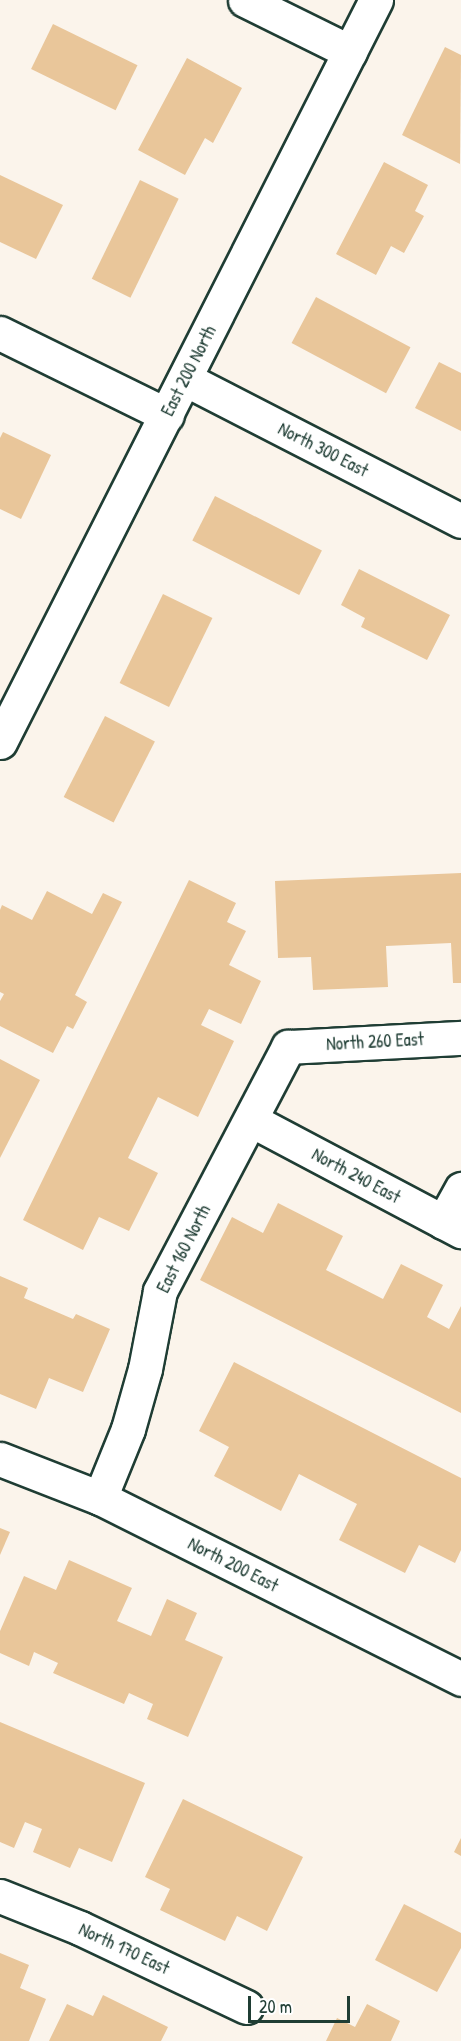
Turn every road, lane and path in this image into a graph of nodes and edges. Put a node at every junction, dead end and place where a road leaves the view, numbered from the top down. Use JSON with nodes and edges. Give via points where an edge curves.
{"nodes":[{"id":1,"x":245,"y":0,"type":"edge"},
{"id":2,"x":376,"y":0,"type":"edge"},
{"id":3,"x":350,"y":52,"type":"junction"},
{"id":4,"x":0,"y":333,"type":"edge"},
{"id":5,"x":185,"y":379,"type":"junction"},
{"id":6,"x":167,"y":415,"type":"junction"},
{"id":7,"x":461,"y":521,"type":"edge"},
{"id":8,"x":0,"y":742,"type":"edge"},
{"id":9,"x":461,"y":1038,"type":"edge"},
{"id":10,"x":288,"y":1047,"type":"joint"},
{"id":11,"x":251,"y":1120,"type":"junction"},
{"id":12,"x":461,"y":1189,"type":"edge"},
{"id":13,"x":452,"y":1227,"type":"edge"},
{"id":14,"x":0,"y":1459,"type":"edge"},
{"id":15,"x":100,"y":1498,"type":"junction"},
{"id":16,"x":461,"y":1679,"type":"edge"},
{"id":17,"x":0,"y":1896,"type":"edge"},
{"id":18,"x":246,"y":2007,"type":"dead end"}],
"edges":[{"from":1,"to":3,"type":"street"},
{"from":2,"to":3,"type":"street","name":"East 200 North"},
{"from":3,"to":5,"type":"street","name":"East 200 North"},
{"from":4,"to":6,"type":"street"},
{"from":5,"to":6,"type":"street","name":"East 200 North"},
{"from":5,"to":7,"type":"street","name":"North 300 East"},
{"from":6,"to":8,"type":"street","name":"East 200 North"},
{"from":9,"to":10,"type":"street","name":"North 260 East"},
{"from":10,"to":11,"type":"street","name":"East 160 North"},
{"from":11,"to":13,"type":"street","name":"North 240 East"},
{"from":11,"to":15,"type":"street","name":"East 160 North","via":[[160,1291],[146,1369],[128,1429]]},
{"from":12,"to":13,"type":"street"},
{"from":14,"to":15,"type":"street","name":"North 200 East"},
{"from":15,"to":16,"type":"street","name":"North 200 East"},
{"from":17,"to":18,"type":"street","name":"North 170 East","via":[[80,1928]]}]}
